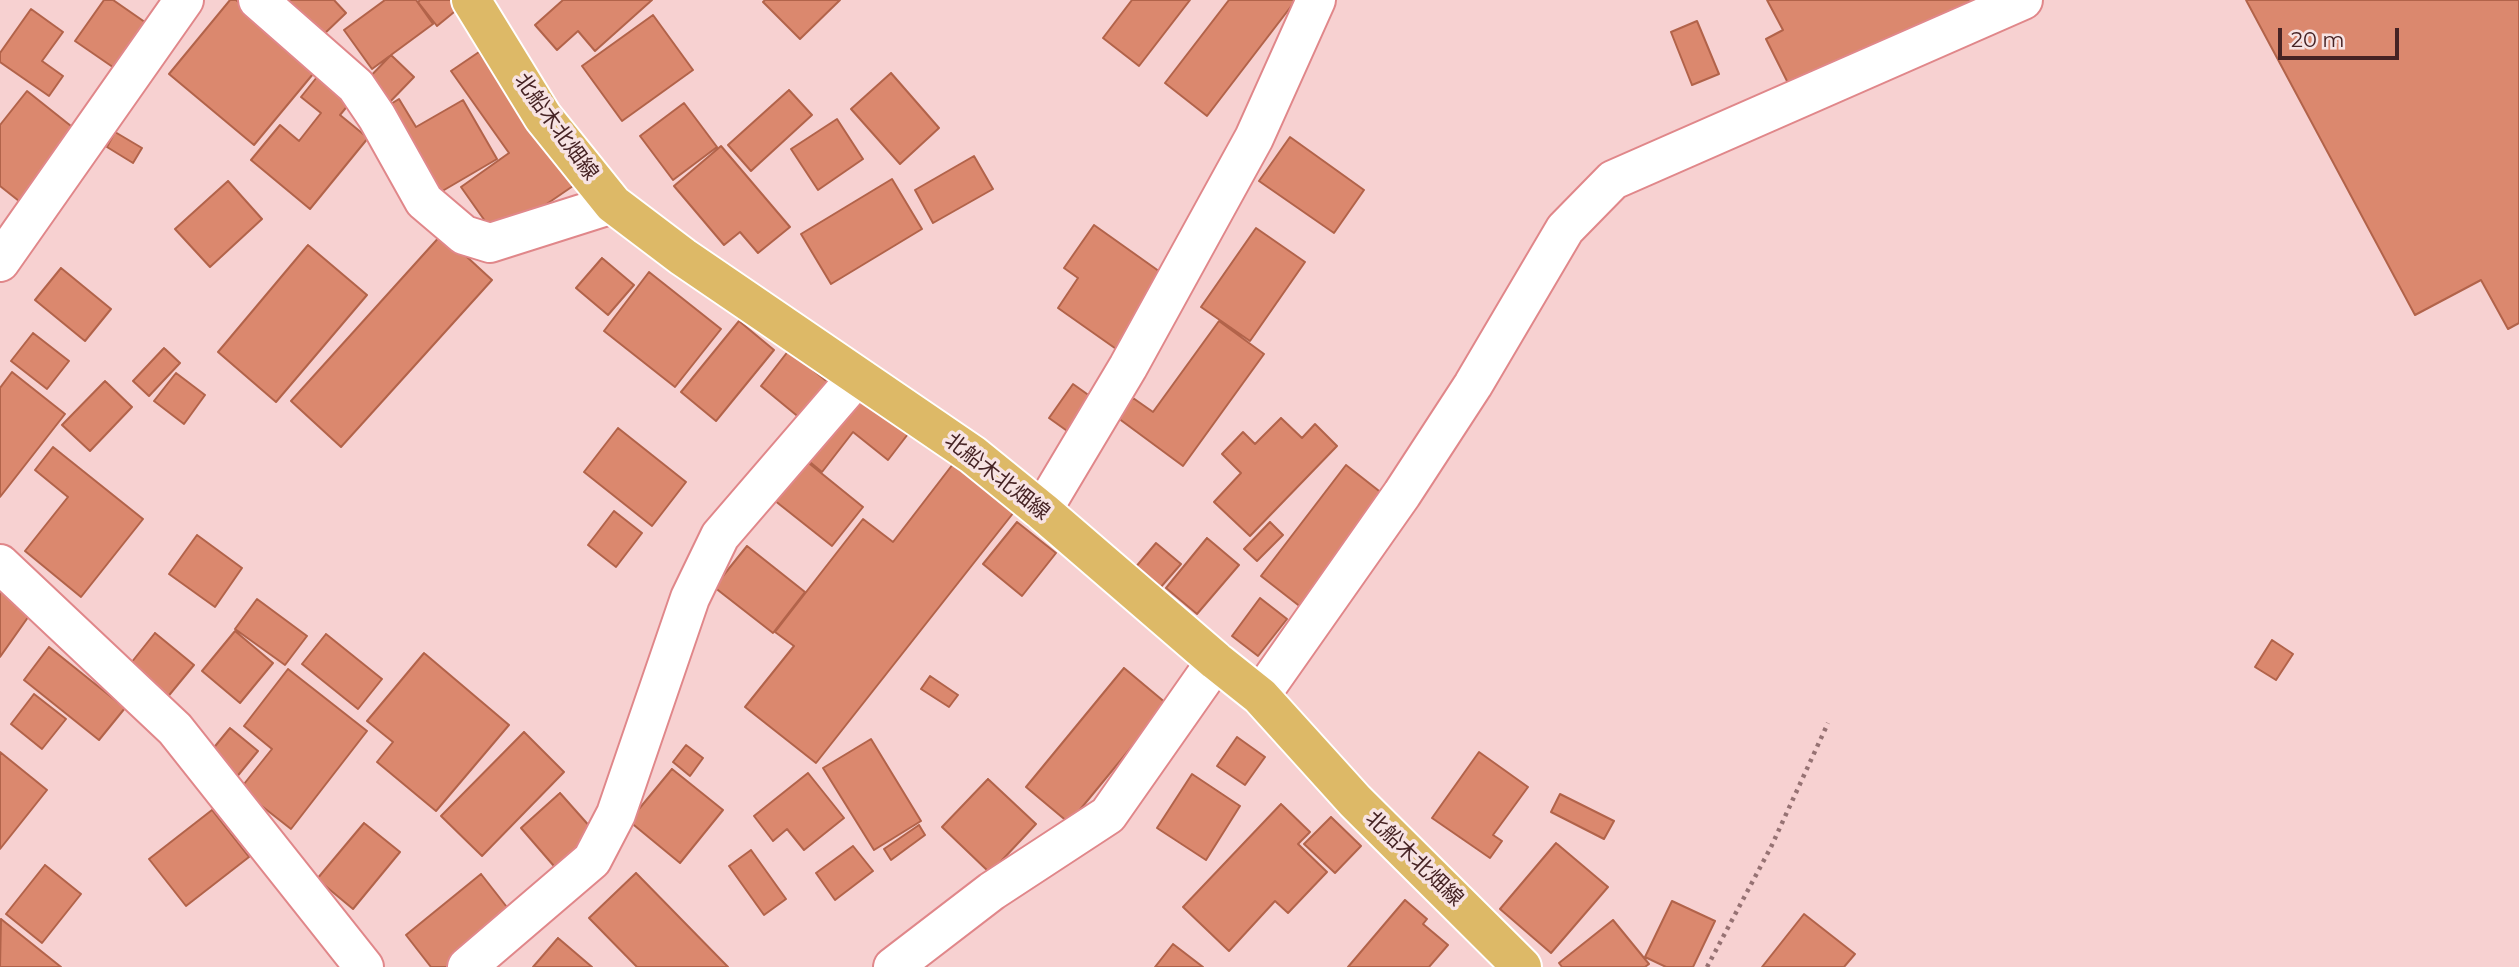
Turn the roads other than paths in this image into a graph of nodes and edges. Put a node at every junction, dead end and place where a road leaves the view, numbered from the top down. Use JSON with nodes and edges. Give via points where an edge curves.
{"nodes":[{"id":1,"x":184,"y":0,"type":"edge"},
{"id":2,"x":258,"y":0,"type":"edge"},
{"id":3,"x":471,"y":0,"type":"edge"},
{"id":4,"x":1316,"y":0,"type":"edge"},
{"id":5,"x":2023,"y":0,"type":"edge"},
{"id":6,"x":613,"y":204,"type":"junction"},
{"id":7,"x":0,"y":261,"type":"edge"},
{"id":8,"x":857,"y":377,"type":"junction"},
{"id":9,"x":1042,"y":511,"type":"junction"},
{"id":10,"x":0,"y":564,"type":"edge"},
{"id":11,"x":1216,"y":661,"type":"junction"},
{"id":12,"x":1261,"y":696,"type":"junction"},
{"id":13,"x":364,"y":967,"type":"edge"},
{"id":14,"x":467,"y":967,"type":"edge"},
{"id":15,"x":893,"y":967,"type":"edge"},
{"id":16,"x":1522,"y":967,"type":"edge"}],
"edges":[{"from":1,"to":7,"type":"street"},
{"from":2,"to":6,"type":"street","via":[[356,86],[424,201],[464,235],[491,243]]},
{"from":3,"to":6,"type":"main road","name":"北船木北畑線","via":[[543,117]]},
{"from":4,"to":9,"type":"street","via":[[1254,138],[1128,367]]},
{"from":5,"to":12,"type":"street","via":[[1613,180],[1565,229],[1452,418]]},
{"from":6,"to":8,"type":"main road","name":"北船木北畑線"},
{"from":8,"to":9,"type":"main road","name":"北船木北畑線","via":[[973,455]]},
{"from":8,"to":14,"type":"street","via":[[720,536],[690,598],[616,814],[592,860]]},
{"from":9,"to":11,"type":"main road","name":"北船木北畑線"},
{"from":10,"to":13,"type":"street","via":[[175,729]]},
{"from":11,"to":12,"type":"main road","name":"北船木北畑線"},
{"from":11,"to":15,"type":"street","via":[[1108,816],[992,891]]},
{"from":12,"to":16,"type":"main road","name":"北船木北畑線","via":[[1355,801]]}]}
